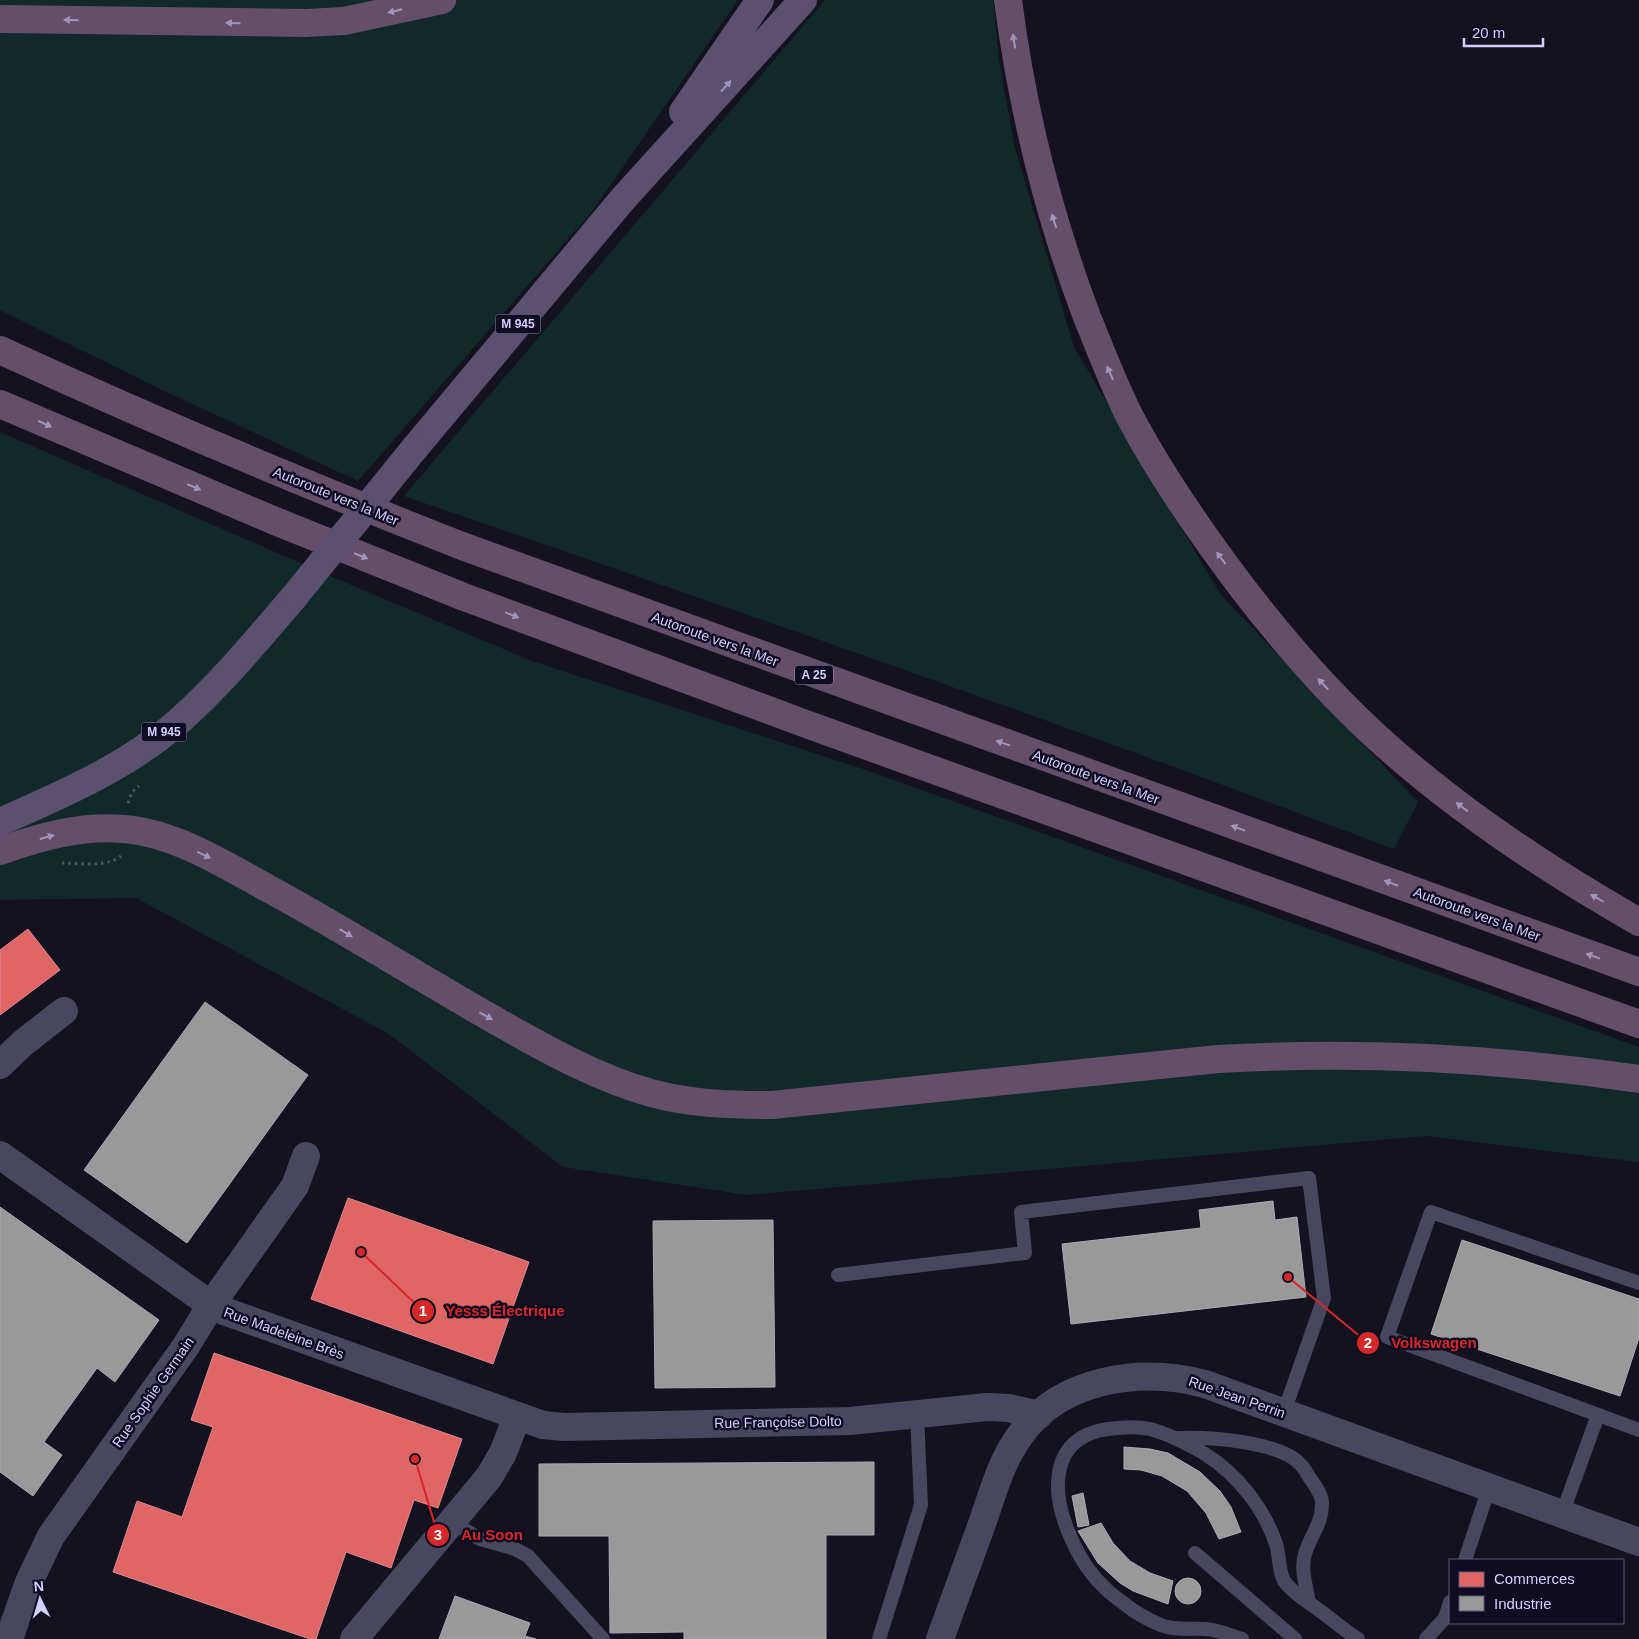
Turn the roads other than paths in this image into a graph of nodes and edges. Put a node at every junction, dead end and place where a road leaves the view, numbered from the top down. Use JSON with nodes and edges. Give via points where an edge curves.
{"nodes":[{"id":1,"x":442,"y":0,"type":"edge"},
{"id":2,"x":760,"y":0,"type":"edge"},
{"id":3,"x":802,"y":0,"type":"edge"},
{"id":4,"x":1008,"y":0,"type":"edge"},
{"id":5,"x":0,"y":19,"type":"edge"},
{"id":6,"x":622,"y":200,"type":"junction"},
{"id":7,"x":0,"y":350,"type":"edge"},
{"id":8,"x":0,"y":404,"type":"edge"},
{"id":9,"x":0,"y":822,"type":"edge"},
{"id":10,"x":0,"y":851,"type":"edge"},
{"id":11,"x":1639,"y":922,"type":"edge"},
{"id":12,"x":1639,"y":972,"type":"edge"},
{"id":13,"x":64,"y":1011,"type":"dead end"},
{"id":14,"x":1639,"y":1024,"type":"edge"},
{"id":15,"x":0,"y":1065,"type":"edge"},
{"id":16,"x":1639,"y":1079,"type":"edge"},
{"id":17,"x":0,"y":1155,"type":"edge"},
{"id":18,"x":306,"y":1156,"type":"dead end"},
{"id":19,"x":838,"y":1274,"type":"dead end"},
{"id":20,"x":1639,"y":1283,"type":"edge"},
{"id":21,"x":212,"y":1305,"type":"junction"},
{"id":22,"x":1284,"y":1412,"type":"junction"},
{"id":23,"x":918,"y":1415,"type":"junction"},
{"id":24,"x":1040,"y":1415,"type":"junction"},
{"id":25,"x":1598,"y":1415,"type":"junction"},
{"id":26,"x":517,"y":1417,"type":"junction"},
{"id":27,"x":1639,"y":1430,"type":"edge"},
{"id":28,"x":1174,"y":1438,"type":"junction"},
{"id":29,"x":1489,"y":1488,"type":"junction"},
{"id":30,"x":1562,"y":1514,"type":"junction"},
{"id":31,"x":452,"y":1522,"type":"junction"},
{"id":32,"x":1639,"y":1542,"type":"edge"},
{"id":33,"x":1195,"y":1553,"type":"dead end"},
{"id":34,"x":1465,"y":1559,"type":"edge"},
{"id":35,"x":1310,"y":1603,"type":"junction"},
{"id":36,"x":1449,"y":1605,"type":"edge"},
{"id":37,"x":13,"y":1634,"type":"edge"},
{"id":38,"x":354,"y":1639,"type":"edge"},
{"id":39,"x":603,"y":1639,"type":"edge"},
{"id":40,"x":879,"y":1639,"type":"edge"},
{"id":41,"x":940,"y":1639,"type":"edge"},
{"id":42,"x":1242,"y":1639,"type":"edge"},
{"id":43,"x":1295,"y":1639,"type":"edge"},
{"id":44,"x":1358,"y":1639,"type":"edge"},
{"id":45,"x":1426,"y":1639,"type":"edge"}],
"edges":[{"from":1,"to":5,"type":"highway","one_way":true,"via":[[344,20],[306,23]]},
{"from":2,"to":6,"type":"main road","number":"M 945"},
{"from":6,"to":3,"type":"main road","number":"M 945","one_way":true},
{"from":11,"to":4,"type":"highway","one_way":true,"via":[[1577,887],[1492,829],[1390,750],[1326,688],[1280,637],[1199,530],[1130,418],[1076,288],[1034,148]]},
{"from":6,"to":9,"type":"main road","number":"M 945","bridge":true,"via":[[250,649],[177,723],[98,776]]},
{"from":12,"to":7,"type":"highway","name":"Autoroute vers la Mer","number":"A 25","one_way":true,"via":[[462,546],[226,451]]},
{"from":8,"to":14,"type":"highway","one_way":true,"via":[[464,597],[806,724]]},
{"from":10,"to":16,"type":"highway","one_way":true,"via":[[64,832],[94,828],[124,829],[170,840],[295,903],[534,1042],[614,1080],[690,1102],[772,1105],[1218,1059],[1291,1055],[1474,1060],[1548,1066]]},
{"from":13,"to":15,"type":"street"},
{"from":17,"to":21,"type":"street","name":"Rue Madeleine Brès"},
{"from":18,"to":21,"type":"street","name":"Rue Sophie Germain","via":[[295,1186]]},
{"from":19,"to":22,"type":"lane","via":[[1025,1253],[1021,1212],[1309,1178],[1324,1298]]},
{"from":20,"to":25,"type":"lane","via":[[1430,1212],[1387,1337]]},
{"from":21,"to":26,"type":"street","name":"Rue Madeleine Brès","via":[[234,1316]]},
{"from":21,"to":37,"type":"street","name":"Rue Sophie Germain","via":[[43,1549]]},
{"from":22,"to":24,"type":"street","name":"Rue Jean Perrin","via":[[1196,1381],[1172,1376],[1141,1376],[1084,1388]]},
{"from":22,"to":29,"type":"street","name":"Rue Jean Perrin"},
{"from":23,"to":24,"type":"street","name":"Rue Françoise Dolto","via":[[998,1407]]},
{"from":23,"to":26,"type":"street","name":"Rue Françoise Dolto","via":[[850,1421],[564,1426],[543,1425]]},
{"from":23,"to":40,"type":"lane","via":[[921,1504]]},
{"from":24,"to":41,"type":"street","name":"Rue Jean Perrin","via":[[1020,1436],[1000,1471]]},
{"from":25,"to":27,"type":"lane"},
{"from":25,"to":30,"type":"lane"},
{"from":26,"to":31,"type":"street","via":[[496,1467]]},
{"from":28,"to":35,"type":"lane","via":[[1220,1464],[1247,1493],[1273,1535],[1283,1580],[1296,1595]]},
{"from":28,"to":35,"type":"lane","via":[[1205,1437],[1276,1450],[1301,1465],[1323,1502],[1321,1519],[1305,1555],[1304,1575]]},
{"from":28,"to":42,"type":"lane","via":[[1133,1427],[1086,1434],[1076,1441],[1062,1461],[1057,1489],[1064,1522],[1086,1567],[1122,1603],[1161,1626],[1205,1629]]},
{"from":29,"to":30,"type":"street","name":"Rue Jean Perrin"},
{"from":29,"to":34,"type":"lane"},
{"from":30,"to":32,"type":"street","name":"Rue Jean Perrin"},
{"from":31,"to":38,"type":"street"},
{"from":31,"to":39,"type":"lane","via":[[480,1539],[528,1556]]},
{"from":33,"to":43,"type":"lane"},
{"from":35,"to":44,"type":"lane"},
{"from":36,"to":45,"type":"lane","via":[[1445,1618]]}]}
